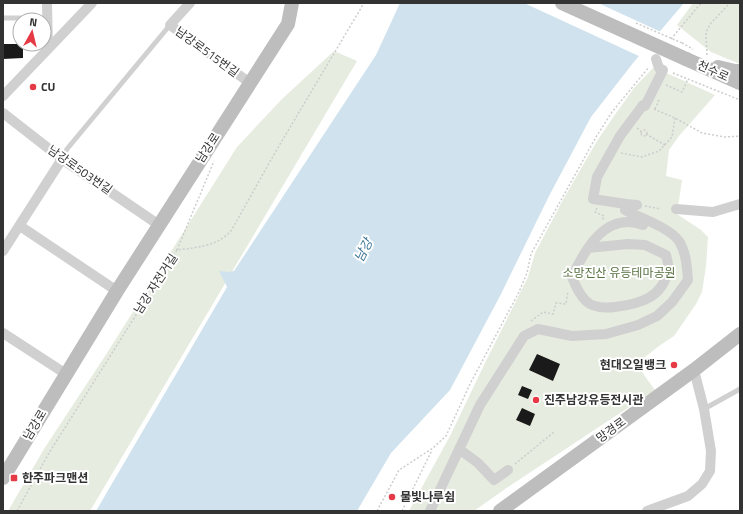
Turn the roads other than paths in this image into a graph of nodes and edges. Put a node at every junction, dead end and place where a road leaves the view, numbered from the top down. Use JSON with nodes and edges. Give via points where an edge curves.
{"nodes":[{"id":1,"x":92,"y":3,"type":"edge"},
{"id":2,"x":190,"y":3,"type":"edge"},
{"id":3,"x":292,"y":3,"type":"edge"},
{"id":4,"x":562,"y":3,"type":"edge"},
{"id":5,"x":170,"y":25,"type":"junction"},
{"id":6,"x":52,"y":44,"type":"edge"},
{"id":7,"x":44,"y":52,"type":"edge"},
{"id":8,"x":656,"y":59,"type":"road end"},
{"id":9,"x":686,"y":59,"type":"junction"},
{"id":10,"x":740,"y":71,"type":"edge"},
{"id":11,"x":250,"y":83,"type":"junction"},
{"id":12,"x":740,"y":84,"type":"edge"},
{"id":13,"x":3,"y":95,"type":"edge"},
{"id":14,"x":3,"y":113,"type":"edge"},
{"id":15,"x":62,"y":159,"type":"junction"},
{"id":16,"x":626,"y":204,"type":"junction"},
{"id":17,"x":740,"y":204,"type":"edge"},
{"id":18,"x":637,"y":205,"type":"road end"},
{"id":19,"x":676,"y":208,"type":"dead end"},
{"id":20,"x":159,"y":225,"type":"junction"},
{"id":21,"x":20,"y":226,"type":"junction"},
{"id":22,"x":679,"y":240,"type":"junction"},
{"id":23,"x":588,"y":248,"type":"junction"},
{"id":24,"x":3,"y":251,"type":"edge"},
{"id":25,"x":116,"y":291,"type":"junction"},
{"id":26,"x":3,"y":333,"type":"edge"},
{"id":27,"x":740,"y":334,"type":"edge"},
{"id":28,"x":694,"y":370,"type":"junction"},
{"id":29,"x":66,"y":374,"type":"junction"},
{"id":30,"x":740,"y":389,"type":"edge"},
{"id":31,"x":704,"y":409,"type":"junction"},
{"id":32,"x":459,"y":450,"type":"junction"},
{"id":33,"x":508,"y":470,"type":"road end"},
{"id":34,"x":3,"y":478,"type":"edge"},
{"id":35,"x":430,"y":511,"type":"edge"},
{"id":36,"x":500,"y":511,"type":"edge"},
{"id":37,"x":647,"y":511,"type":"edge"}],
"edges":[{"from":1,"to":6,"type":"street"},
{"from":2,"to":5,"type":"street","name":"남강로515번길"},
{"from":3,"to":11,"type":"street","name":"남강로","via":[[288,24]]},
{"from":4,"to":9,"type":"street","bridge":true},
{"from":5,"to":11,"type":"street","name":"남강로515번길"},
{"from":5,"to":15,"type":"lane","via":[[66,149]]},
{"from":7,"to":13,"type":"street"},
{"from":8,"to":16,"type":"street","via":[[659,68],[663,70],[644,106],[620,136],[597,177],[593,199]]},
{"from":9,"to":10,"type":"street"},
{"from":9,"to":12,"type":"street","name":"천수로"},
{"from":11,"to":20,"type":"street","name":"남강로"},
{"from":14,"to":15,"type":"street","name":"남강로503번길"},
{"from":15,"to":20,"type":"street","name":"남강로503번길"},
{"from":15,"to":21,"type":"street"},
{"from":16,"to":18,"type":"street"},
{"from":16,"to":22,"type":"street","via":[[625,210],[658,225]]},
{"from":17,"to":19,"type":"street","via":[[713,212]]},
{"from":20,"to":25,"type":"street","name":"남강로"},
{"from":21,"to":24,"type":"street"},
{"from":21,"to":25,"type":"street"},
{"from":22,"to":23,"type":"street","via":[[633,221],[618,223],[600,233]]},
{"from":22,"to":32,"type":"street","via":[[685,257],[688,280],[672,302],[657,316],[638,325],[606,334],[572,336],[538,329],[524,336],[480,405]]},
{"from":23,"to":23,"type":"street","via":[[645,245],[666,255],[668,269],[662,286],[648,300],[634,305],[602,308],[586,302],[572,277]]},
{"from":25,"to":29,"type":"street","name":"남강로"},
{"from":26,"to":29,"type":"street"},
{"from":27,"to":28,"type":"street","name":"망경로"},
{"from":28,"to":31,"type":"street"},
{"from":28,"to":36,"type":"street","name":"망경로"},
{"from":29,"to":34,"type":"street","name":"남강로"},
{"from":30,"to":31,"type":"lane"},
{"from":31,"to":37,"type":"street","via":[[711,451],[710,471],[702,484],[688,496]]},
{"from":32,"to":33,"type":"street","via":[[478,462],[494,480]]},
{"from":32,"to":35,"type":"street"}]}
